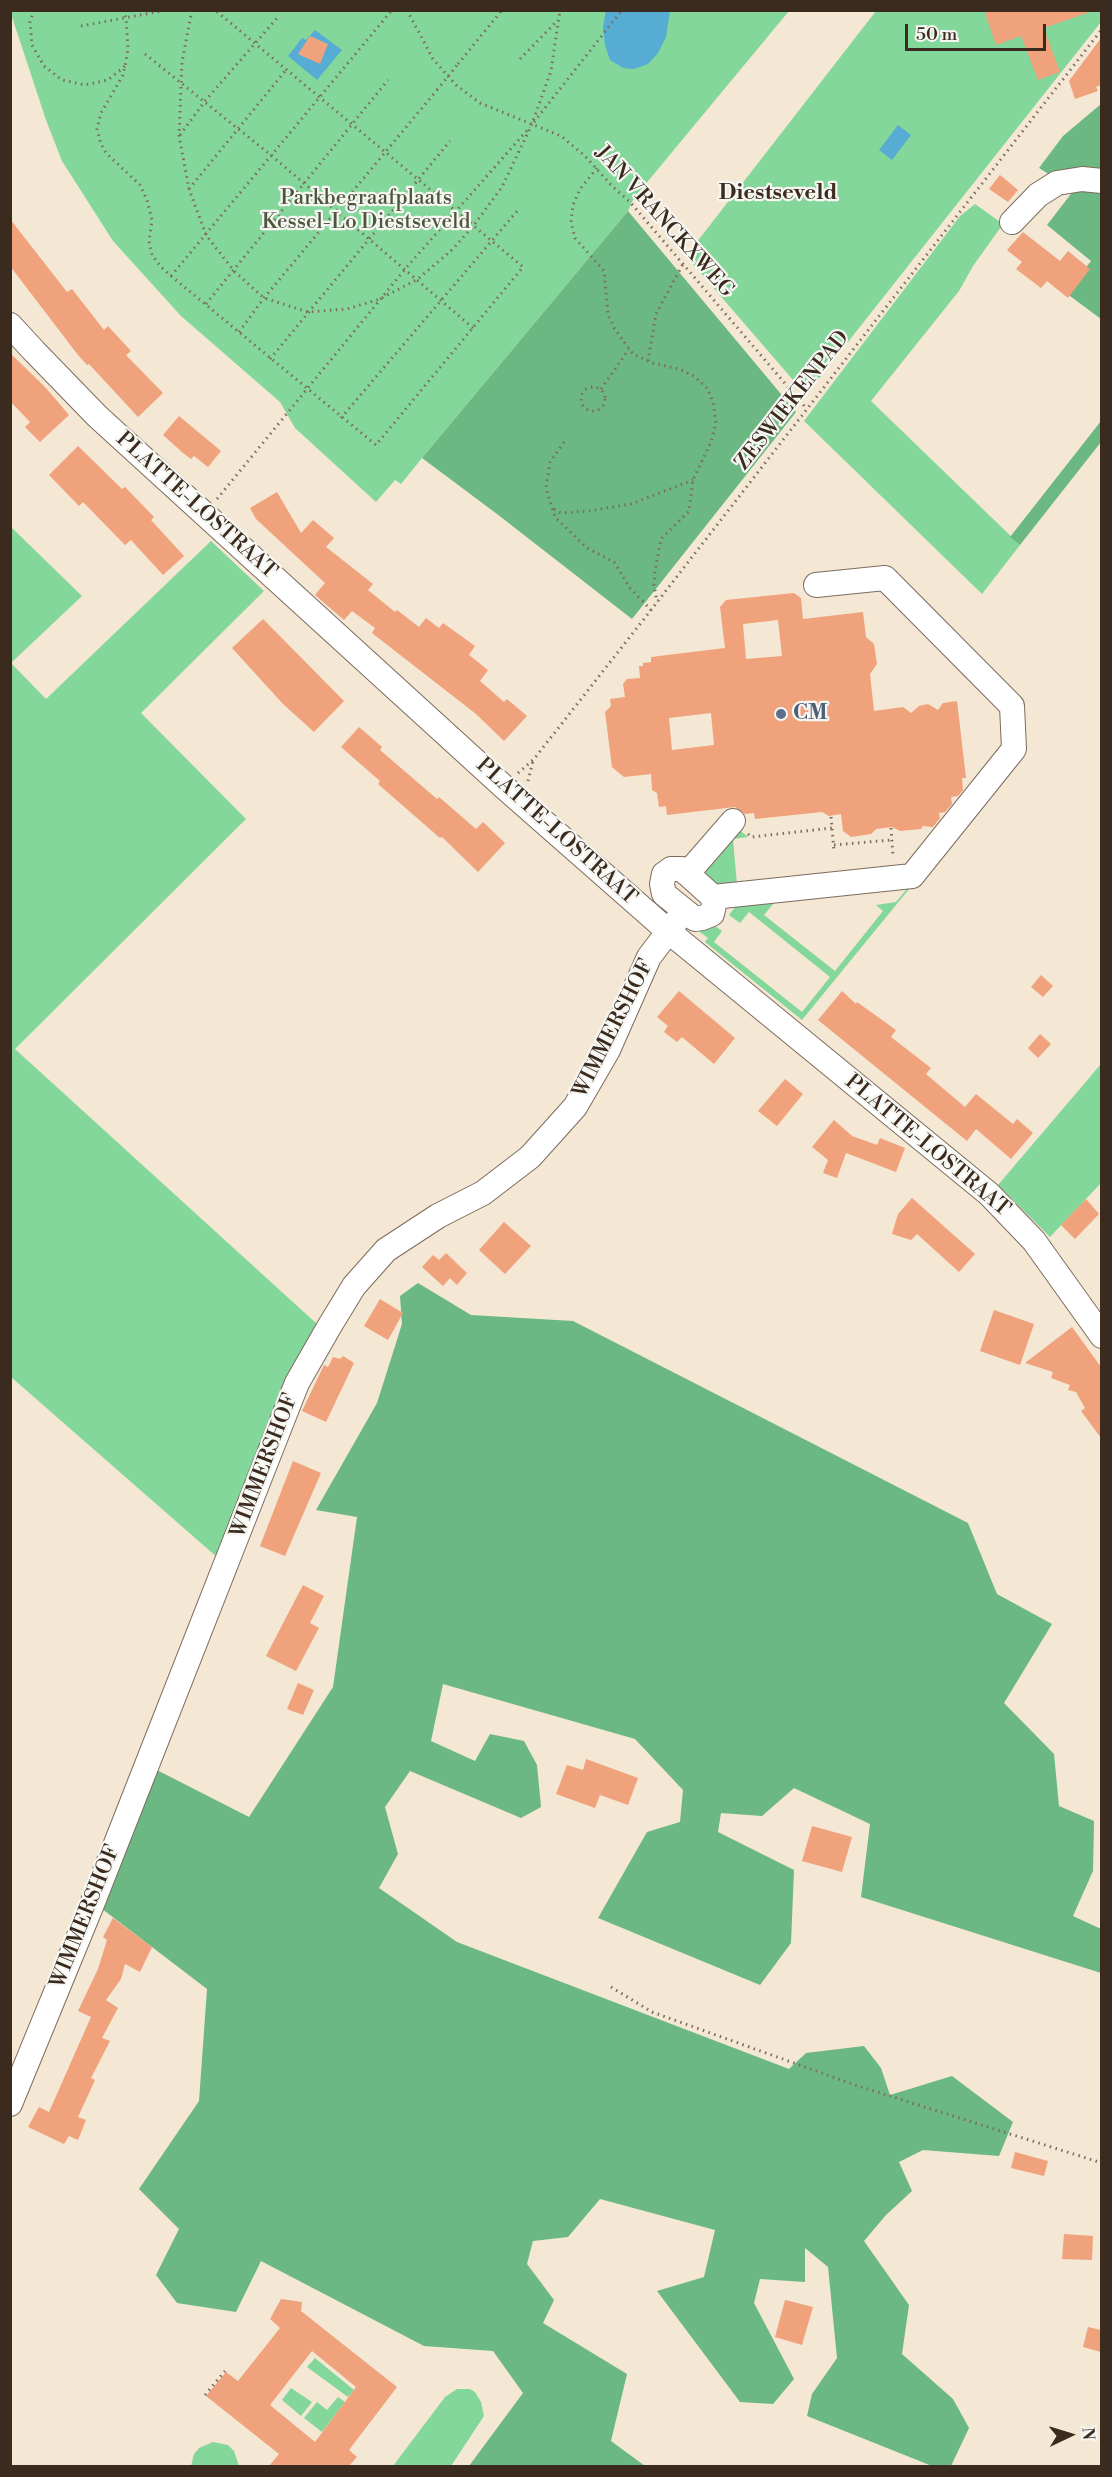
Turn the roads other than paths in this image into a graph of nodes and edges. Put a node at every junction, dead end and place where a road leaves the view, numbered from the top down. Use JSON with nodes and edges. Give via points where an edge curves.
{"nodes":[{"id":1,"x":1101,"y":181,"type":"edge"},
{"id":2,"x":1012,"y":222,"type":"dead end"},
{"id":3,"x":10,"y":325,"type":"edge"},
{"id":4,"x":816,"y":585,"type":"dead end"},
{"id":5,"x":733,"y":821,"type":"dead end"},
{"id":6,"x":687,"y":874,"type":"junction"},
{"id":7,"x":713,"y":897,"type":"junction"},
{"id":8,"x":684,"y":911,"type":"junction"},
{"id":9,"x":668,"y":931,"type":"junction"},
{"id":10,"x":1101,"y":1336,"type":"edge"},
{"id":11,"x":10,"y":2104,"type":"edge"}],
"edges":[{"from":1,"to":2,"type":"street","via":[[1058,183],[1038,195]]},
{"from":3,"to":9,"type":"street","name":"PLATTE-LOSTRAAT","via":[[97,416],[515,788]]},
{"from":4,"to":7,"type":"street","via":[[885,578],[1012,706],[1014,749],[912,876]]},
{"from":5,"to":6,"type":"street"},
{"from":6,"to":7,"type":"street"},
{"from":6,"to":8,"type":"street","via":[[671,868],[663,874],[662,884],[664,894]]},
{"from":7,"to":8,"type":"street","via":[[712,914],[694,919]]},
{"from":8,"to":9,"type":"street","name":"WIMMERSHOF"},
{"from":9,"to":10,"type":"street","name":"PLATTE-LOSTRAAT","via":[[988,1194],[1034,1241]]},
{"from":9,"to":11,"type":"street","name":"WIMMERSHOF","via":[[649,957],[608,1050],[575,1107],[530,1157],[483,1193],[386,1250],[354,1286],[297,1383]]}]}
